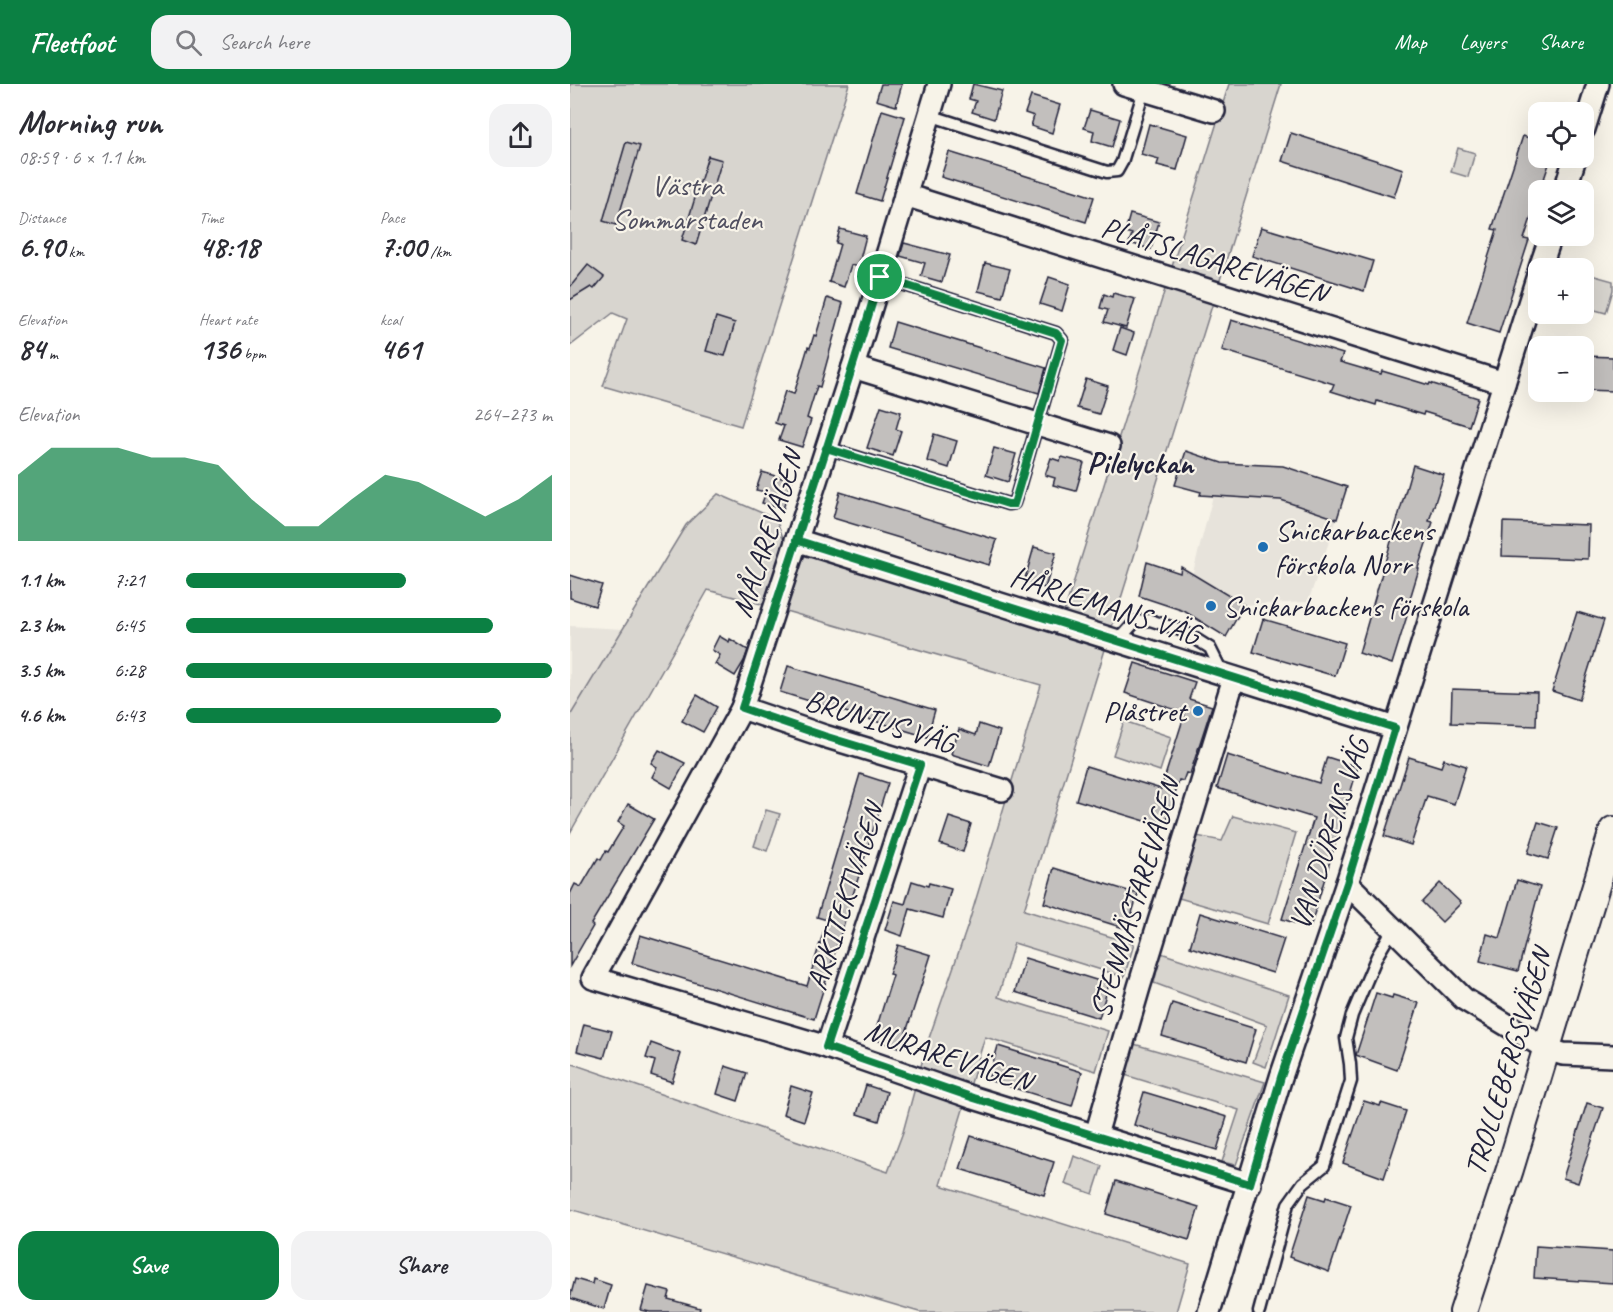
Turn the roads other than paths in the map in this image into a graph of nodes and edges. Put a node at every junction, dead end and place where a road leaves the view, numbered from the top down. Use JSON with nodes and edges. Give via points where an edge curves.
{"nodes":[{"id":1,"x":939,"y":84,"type":"edge"},
{"id":2,"x":1124,"y":84,"type":"edge"},
{"id":3,"x":1598,"y":84,"type":"edge"},
{"id":4,"x":1145,"y":87,"type":"edge"},
{"id":5,"x":1592,"y":102,"type":"edge"},
{"id":6,"x":1214,"y":111,"type":"dead end"},
{"id":7,"x":930,"y":115,"type":"junction"},
{"id":8,"x":905,"y":195,"type":"junction"},
{"id":9,"x":880,"y":277,"type":"junction"},
{"id":10,"x":1528,"y":308,"type":"edge"},
{"id":11,"x":854,"y":367,"type":"junction"},
{"id":12,"x":1504,"y":383,"type":"junction"},
{"id":13,"x":1038,"y":423,"type":"junction"},
{"id":14,"x":1109,"y":446,"type":"dead end"},
{"id":15,"x":826,"y":448,"type":"junction"},
{"id":16,"x":796,"y":540,"type":"junction"},
{"id":17,"x":1118,"y":641,"type":"junction"},
{"id":18,"x":1229,"y":676,"type":"junction"},
{"id":19,"x":742,"y":708,"type":"junction"},
{"id":20,"x":1395,"y":728,"type":"junction"},
{"id":21,"x":920,"y":765,"type":"junction"},
{"id":22,"x":1002,"y":790,"type":"dead end"},
{"id":23,"x":1613,"y":830,"type":"edge"},
{"id":24,"x":1347,"y":883,"type":"junction"},
{"id":25,"x":1393,"y":929,"type":"junction"},
{"id":26,"x":593,"y":978,"type":"joint"},
{"id":27,"x":826,"y":1047,"type":"junction"},
{"id":28,"x":1547,"y":1049,"type":"junction"},
{"id":29,"x":1613,"y":1056,"type":"edge"},
{"id":30,"x":1096,"y":1135,"type":"junction"},
{"id":31,"x":1250,"y":1184,"type":"junction"},
{"id":32,"x":1209,"y":1312,"type":"edge"},
{"id":33,"x":1259,"y":1312,"type":"edge"},
{"id":34,"x":1463,"y":1312,"type":"edge"}],
"edges":[{"from":1,"to":7,"type":"street","name":"MÅLAREVÄGEN"},
{"from":2,"to":4,"type":"street"},
{"from":3,"to":5,"type":"street"},
{"from":4,"to":6,"type":"street"},
{"from":4,"to":7,"type":"lane","via":[[1117,171],[1107,172]]},
{"from":7,"to":8,"type":"street","name":"MÅLAREVÄGEN"},
{"from":8,"to":9,"type":"street","name":"MÅLAREVÄGEN"},
{"from":8,"to":12,"type":"street","name":"PLÅTSLAGAREVÄGEN"},
{"from":9,"to":11,"type":"street","name":"MÅLAREVÄGEN"},
{"from":9,"to":13,"type":"lane","via":[[1056,333],[1062,340],[1060,351]]},
{"from":10,"to":12,"type":"street","name":"VAN DÜRENS VÄG"},
{"from":11,"to":13,"type":"street"},
{"from":11,"to":15,"type":"street","name":"MÅLAREVÄGEN"},
{"from":12,"to":20,"type":"street","name":"VAN DÜRENS VÄG"},
{"from":13,"to":14,"type":"street"},
{"from":13,"to":15,"type":"lane","via":[[1014,504]]},
{"from":15,"to":16,"type":"street","name":"MÅLAREVÄGEN"},
{"from":16,"to":17,"type":"street","name":"HÅRLEMANS VÄG"},
{"from":16,"to":19,"type":"street","name":"MÅLAREVÄGEN"},
{"from":17,"to":18,"type":"street","name":"HÅRLEMANS VÄG"},
{"from":17,"to":18,"type":"lane","via":[[1135,622],[1150,620],[1183,631],[1210,648]]},
{"from":18,"to":20,"type":"street","name":"HÅRLEMANS VÄG"},
{"from":18,"to":30,"type":"street","name":"STENMÄSTAREVÄGEN"},
{"from":19,"to":21,"type":"street","name":"BRUNIUS VÄG"},
{"from":19,"to":26,"type":"street","name":"MÅLAREVÄGEN"},
{"from":20,"to":24,"type":"street","name":"VAN DÜRENS VÄG"},
{"from":21,"to":22,"type":"street","name":"BRUNIUS VÄG"},
{"from":21,"to":27,"type":"street","name":"ARKITEKTVÄGEN"},
{"from":23,"to":28,"type":"street","name":"TROLLEBERGSVÄGEN"},
{"from":24,"to":25,"type":"street"},
{"from":24,"to":31,"type":"street","name":"VAN DÜRENS VÄG","via":[[1281,1077]]},
{"from":25,"to":28,"type":"street","via":[[1464,999]]},
{"from":25,"to":33,"type":"lane","via":[[1352,1015],[1346,1038],[1351,1081],[1324,1166],[1303,1183],[1288,1204]]},
{"from":26,"to":27,"type":"street","name":"MURAREVÄGEN"},
{"from":27,"to":30,"type":"street","name":"MURAREVÄGEN"},
{"from":28,"to":29,"type":"street","via":[[1563,1054]]},
{"from":28,"to":34,"type":"street","name":"TROLLEBERGSVÄGEN"},
{"from":30,"to":31,"type":"street","name":"MURAREVÄGEN"},
{"from":31,"to":32,"type":"street","name":"VAN DÜRENS VÄG"}]}
